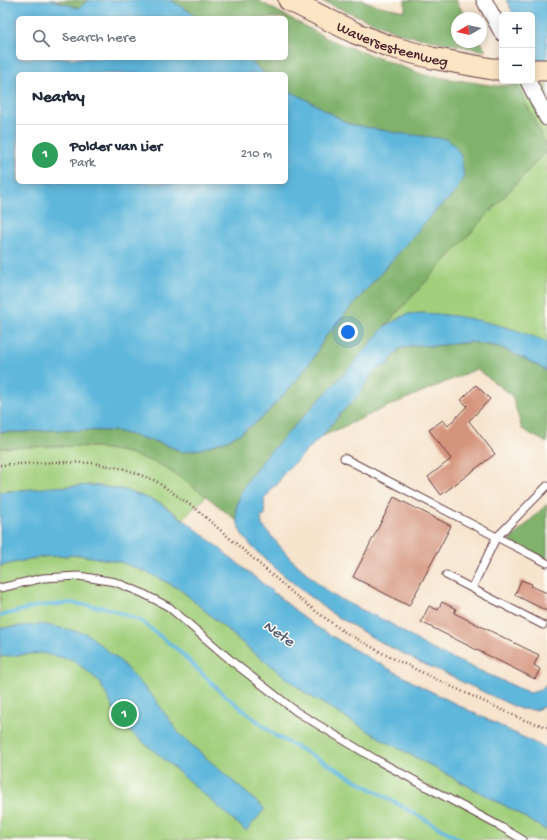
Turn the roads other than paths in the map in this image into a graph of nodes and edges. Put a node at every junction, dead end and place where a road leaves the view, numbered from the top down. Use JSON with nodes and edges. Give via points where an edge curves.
{"nodes":[{"id":1,"x":289,"y":0,"type":"edge"},
{"id":2,"x":484,"y":0,"type":"edge"},
{"id":3,"x":499,"y":28,"type":"edge"},
{"id":4,"x":497,"y":69,"type":"edge"},
{"id":5,"x":535,"y":70,"type":"edge"},
{"id":6,"x":547,"y":70,"type":"edge"},
{"id":7,"x":530,"y":84,"type":"edge"},
{"id":8,"x":547,"y":118,"type":"edge"},
{"id":9,"x":344,"y":458,"type":"dead end"},
{"id":10,"x":547,"y":486,"type":"edge"},
{"id":11,"x":496,"y":538,"type":"junction"},
{"id":12,"x":547,"y":563,"type":"edge"},
{"id":13,"x":446,"y":575,"type":"dead end"},
{"id":14,"x":0,"y":588,"type":"edge"},
{"id":15,"x":472,"y":588,"type":"junction"},
{"id":16,"x":543,"y":625,"type":"dead end"},
{"id":17,"x":523,"y":840,"type":"edge"}],
"edges":[{"from":1,"to":4,"type":"main road","name":"Waversesteenweg","via":[[355,33],[388,46],[432,58]]},
{"from":2,"to":3,"type":"street"},
{"from":5,"to":6,"type":"main road"},
{"from":7,"to":8,"type":"street"},
{"from":9,"to":11,"type":"lane"},
{"from":10,"to":11,"type":"lane"},
{"from":11,"to":12,"type":"lane"},
{"from":11,"to":15,"type":"lane"},
{"from":13,"to":15,"type":"lane"},
{"from":14,"to":17,"type":"lane","via":[[43,578],[79,576],[115,582],[142,593],[169,607],[234,663],[297,712],[375,759]]},
{"from":15,"to":16,"type":"lane"}]}
